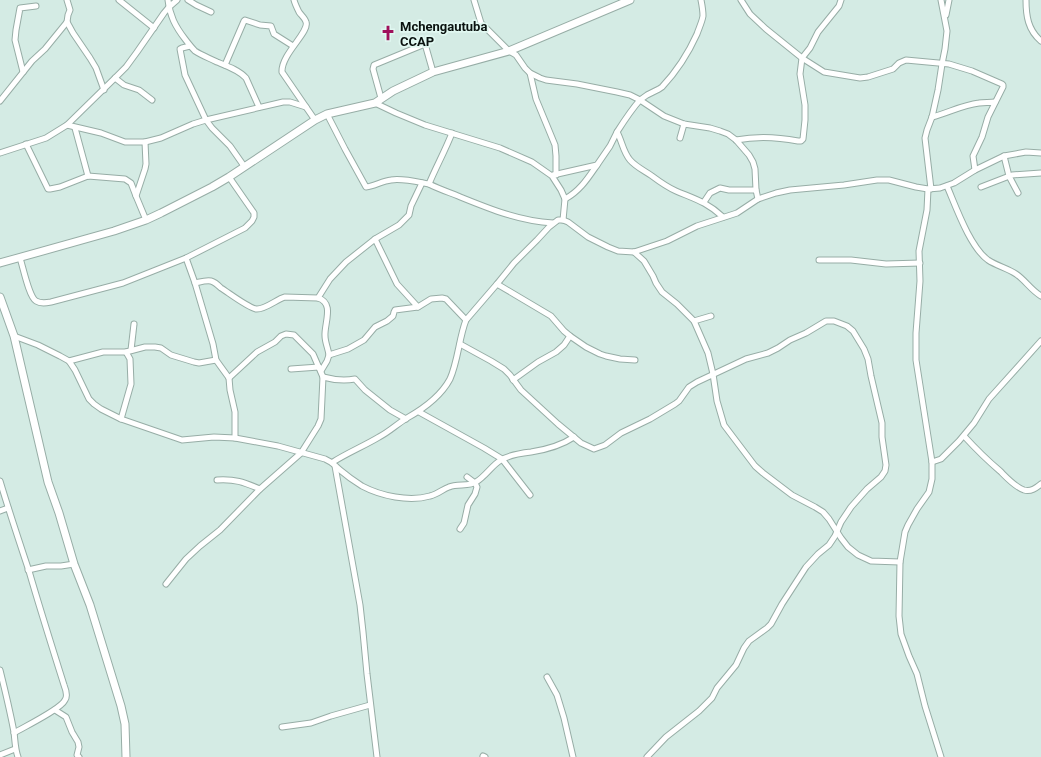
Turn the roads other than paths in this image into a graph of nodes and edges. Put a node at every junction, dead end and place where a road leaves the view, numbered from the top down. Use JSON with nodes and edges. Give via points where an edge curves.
{"nodes":[{"id":1,"x":67,"y":0,"type":"edge"},
{"id":2,"x":119,"y":0,"type":"edge"},
{"id":3,"x":168,"y":0,"type":"edge"},
{"id":4,"x":177,"y":0,"type":"edge"},
{"id":5,"x":188,"y":0,"type":"edge"},
{"id":6,"x":294,"y":0,"type":"edge"},
{"id":7,"x":474,"y":0,"type":"edge"},
{"id":8,"x":630,"y":0,"type":"edge"},
{"id":9,"x":701,"y":0,"type":"edge"},
{"id":10,"x":741,"y":0,"type":"edge"},
{"id":11,"x":842,"y":0,"type":"edge"},
{"id":12,"x":941,"y":0,"type":"edge"},
{"id":13,"x":949,"y":0,"type":"edge"},
{"id":14,"x":1026,"y":0,"type":"edge"},
{"id":15,"x":36,"y":6,"type":"dead end"},
{"id":16,"x":169,"y":7,"type":"junction"},
{"id":17,"x":211,"y":12,"type":"dead end"},
{"id":18,"x":945,"y":18,"type":"junction"},
{"id":19,"x":67,"y":22,"type":"junction"},
{"id":20,"x":154,"y":28,"type":"junction"},
{"id":21,"x":1041,"y":40,"type":"edge"},
{"id":22,"x":190,"y":46,"type":"junction"},
{"id":23,"x":293,"y":46,"type":"junction"},
{"id":24,"x":509,"y":51,"type":"junction"},
{"id":25,"x":802,"y":58,"type":"junction"},
{"id":26,"x":942,"y":64,"type":"junction"},
{"id":27,"x":225,"y":65,"type":"junction"},
{"id":28,"x":23,"y":72,"type":"junction"},
{"id":29,"x":433,"y":72,"type":"junction"},
{"id":30,"x":530,"y":73,"type":"junction"},
{"id":31,"x":116,"y":78,"type":"junction"},
{"id":32,"x":104,"y":90,"type":"junction"},
{"id":33,"x":381,"y":98,"type":"junction"},
{"id":34,"x":152,"y":100,"type":"dead end"},
{"id":35,"x":640,"y":100,"type":"junction"},
{"id":36,"x":0,"y":101,"type":"edge"},
{"id":37,"x":995,"y":102,"type":"junction"},
{"id":38,"x":375,"y":103,"type":"junction"},
{"id":39,"x":259,"y":107,"type":"junction"},
{"id":40,"x":306,"y":108,"type":"junction"},
{"id":41,"x":327,"y":114,"type":"junction"},
{"id":42,"x":932,"y":117,"type":"junction"},
{"id":43,"x":206,"y":120,"type":"junction"},
{"id":44,"x":315,"y":120,"type":"junction"},
{"id":45,"x":684,"y":124,"type":"junction"},
{"id":46,"x":67,"y":125,"type":"junction"},
{"id":47,"x":75,"y":128,"type":"junction"},
{"id":48,"x":617,"y":132,"type":"junction"},
{"id":49,"x":452,"y":133,"type":"junction"},
{"id":50,"x":680,"y":138,"type":"dead end"},
{"id":51,"x":736,"y":140,"type":"junction"},
{"id":52,"x":145,"y":142,"type":"junction"},
{"id":53,"x":26,"y":144,"type":"junction"},
{"id":54,"x":0,"y":153,"type":"edge"},
{"id":55,"x":1041,"y":153,"type":"edge"},
{"id":56,"x":1004,"y":156,"type":"junction"},
{"id":57,"x":597,"y":165,"type":"junction"},
{"id":58,"x":244,"y":166,"type":"junction"},
{"id":59,"x":975,"y":170,"type":"junction"},
{"id":60,"x":1041,"y":173,"type":"edge"},
{"id":61,"x":554,"y":175,"type":"junction"},
{"id":62,"x":88,"y":176,"type":"junction"},
{"id":63,"x":1009,"y":176,"type":"junction"},
{"id":64,"x":229,"y":177,"type":"junction"},
{"id":65,"x":422,"y":183,"type":"junction"},
{"id":66,"x":429,"y":184,"type":"junction"},
{"id":67,"x":947,"y":186,"type":"junction"},
{"id":68,"x":981,"y":187,"type":"dead end"},
{"id":69,"x":930,"y":189,"type":"junction"},
{"id":70,"x":756,"y":190,"type":"junction"},
{"id":71,"x":1018,"y":193,"type":"dead end"},
{"id":72,"x":136,"y":196,"type":"junction"},
{"id":73,"x":565,"y":199,"type":"junction"},
{"id":74,"x":758,"y":199,"type":"junction"},
{"id":75,"x":704,"y":202,"type":"junction"},
{"id":76,"x":724,"y":217,"type":"junction"},
{"id":77,"x":146,"y":220,"type":"junction"},
{"id":78,"x":563,"y":220,"type":"junction"},
{"id":79,"x":553,"y":223,"type":"junction"},
{"id":80,"x":375,"y":239,"type":"junction"},
{"id":81,"x":634,"y":252,"type":"junction"},
{"id":82,"x":20,"y":258,"type":"junction"},
{"id":83,"x":186,"y":258,"type":"junction"},
{"id":84,"x":819,"y":260,"type":"dead end"},
{"id":85,"x":920,"y":262,"type":"junction"},
{"id":86,"x":0,"y":263,"type":"edge"},
{"id":87,"x":195,"y":283,"type":"junction"},
{"id":88,"x":497,"y":284,"type":"junction"},
{"id":89,"x":0,"y":296,"type":"edge"},
{"id":90,"x":1041,"y":296,"type":"edge"},
{"id":91,"x":318,"y":298,"type":"junction"},
{"id":92,"x":418,"y":307,"type":"junction"},
{"id":93,"x":711,"y":316,"type":"dead end"},
{"id":94,"x":466,"y":320,"type":"junction"},
{"id":95,"x":694,"y":321,"type":"junction"},
{"id":96,"x":134,"y":324,"type":"dead end"},
{"id":97,"x":14,"y":336,"type":"junction"},
{"id":98,"x":570,"y":336,"type":"junction"},
{"id":99,"x":1041,"y":340,"type":"edge"},
{"id":100,"x":460,"y":344,"type":"junction"},
{"id":101,"x":129,"y":351,"type":"junction"},
{"id":102,"x":329,"y":355,"type":"junction"},
{"id":103,"x":216,"y":360,"type":"junction"},
{"id":104,"x":635,"y":360,"type":"dead end"},
{"id":105,"x":69,"y":362,"type":"junction"},
{"id":106,"x":291,"y":369,"type":"dead end"},
{"id":107,"x":320,"y":369,"type":"junction"},
{"id":108,"x":713,"y":374,"type":"junction"},
{"id":109,"x":323,"y":377,"type":"junction"},
{"id":110,"x":229,"y":378,"type":"junction"},
{"id":111,"x":513,"y":380,"type":"junction"},
{"id":112,"x":419,"y":412,"type":"junction"},
{"id":113,"x":122,"y":419,"type":"junction"},
{"id":114,"x":406,"y":419,"type":"junction"},
{"id":115,"x":964,"y":436,"type":"junction"},
{"id":116,"x":574,"y":437,"type":"junction"},
{"id":117,"x":235,"y":438,"type":"junction"},
{"id":118,"x":301,"y":453,"type":"junction"},
{"id":119,"x":502,"y":459,"type":"junction"},
{"id":120,"x":932,"y":462,"type":"junction"},
{"id":121,"x":334,"y":464,"type":"junction"},
{"id":122,"x":467,"y":477,"type":"dead end"},
{"id":123,"x":217,"y":480,"type":"dead end"},
{"id":124,"x":0,"y":481,"type":"edge"},
{"id":125,"x":475,"y":483,"type":"junction"},
{"id":126,"x":1041,"y":484,"type":"edge"},
{"id":127,"x":260,"y":489,"type":"junction"},
{"id":128,"x":530,"y":495,"type":"dead end"},
{"id":129,"x":8,"y":508,"type":"junction"},
{"id":130,"x":0,"y":511,"type":"edge"},
{"id":131,"x":460,"y":529,"type":"dead end"},
{"id":132,"x":837,"y":531,"type":"junction"},
{"id":133,"x":900,"y":562,"type":"junction"},
{"id":134,"x":74,"y":564,"type":"junction"},
{"id":135,"x":28,"y":570,"type":"junction"},
{"id":136,"x":166,"y":584,"type":"dead end"},
{"id":137,"x":0,"y":670,"type":"edge"},
{"id":138,"x":547,"y":678,"type":"dead end"},
{"id":139,"x":370,"y":705,"type":"junction"},
{"id":140,"x":55,"y":710,"type":"junction"},
{"id":141,"x":282,"y":727,"type":"dead end"},
{"id":142,"x":14,"y":733,"type":"junction"},
{"id":143,"x":15,"y":749,"type":"junction"},
{"id":144,"x":0,"y":755,"type":"edge"},
{"id":145,"x":18,"y":757,"type":"edge"},
{"id":146,"x":79,"y":757,"type":"edge"},
{"id":147,"x":126,"y":757,"type":"edge"},
{"id":148,"x":377,"y":757,"type":"edge"},
{"id":149,"x":574,"y":757,"type":"edge"},
{"id":150,"x":647,"y":757,"type":"edge"},
{"id":151,"x":941,"y":757,"type":"edge"}],
"edges":[{"from":1,"to":19,"type":"street","via":[[70,10]]},
{"from":2,"to":20,"type":"street"},
{"from":3,"to":16,"type":"street"},
{"from":4,"to":16,"type":"street"},
{"from":5,"to":17,"type":"street"},
{"from":6,"to":23,"type":"street","via":[[307,26]]},
{"from":7,"to":24,"type":"street","via":[[481,23]]},
{"from":8,"to":24,"type":"street"},
{"from":9,"to":35,"type":"street","via":[[702,21],[682,63],[662,87]]},
{"from":10,"to":25,"type":"street","via":[[750,14]]},
{"from":11,"to":25,"type":"street"},
{"from":12,"to":18,"type":"street"},
{"from":13,"to":18,"type":"street"},
{"from":14,"to":21,"type":"street","via":[[1031,29]]},
{"from":15,"to":28,"type":"street","via":[[20,8],[15,43]]},
{"from":16,"to":20,"type":"street"},
{"from":16,"to":22,"type":"street","via":[[176,28]]},
{"from":18,"to":26,"type":"street","via":[[947,31]]},
{"from":19,"to":28,"type":"street","via":[[46,49]]},
{"from":19,"to":32,"type":"street","via":[[96,68]]},
{"from":20,"to":31,"type":"street"},
{"from":22,"to":27,"type":"street","via":[[203,56]]},
{"from":22,"to":43,"type":"street","via":[[180,50],[185,75]]},
{"from":23,"to":27,"type":"street","via":[[274,34],[270,26],[245,20]]},
{"from":23,"to":40,"type":"street","via":[[283,63],[282,72]]},
{"from":24,"to":29,"type":"street"},
{"from":24,"to":30,"type":"street","via":[[516,55]]},
{"from":25,"to":26,"type":"street","via":[[824,72],[860,78],[893,69],[906,60]]},
{"from":25,"to":51,"type":"street","via":[[800,74],[805,120],[803,139],[801,141],[749,137]]},
{"from":26,"to":37,"type":"street","via":[[972,71],[1002,84],[1003,87]]},
{"from":26,"to":42,"type":"street"},
{"from":27,"to":39,"type":"street","via":[[246,78]]},
{"from":28,"to":36,"type":"street"},
{"from":29,"to":33,"type":"street"},
{"from":29,"to":33,"type":"street","via":[[425,44],[374,65]]},
{"from":30,"to":35,"type":"street","via":[[546,80],[617,92]]},
{"from":30,"to":61,"type":"street","via":[[536,99],[555,146]]},
{"from":31,"to":32,"type":"street"},
{"from":31,"to":34,"type":"street"},
{"from":32,"to":46,"type":"street"},
{"from":33,"to":38,"type":"street"},
{"from":35,"to":45,"type":"street","via":[[664,116]]},
{"from":35,"to":48,"type":"street"},
{"from":37,"to":42,"type":"street","via":[[980,102]]},
{"from":37,"to":59,"type":"street","via":[[973,156]]},
{"from":38,"to":41,"type":"street"},
{"from":38,"to":49,"type":"street","via":[[413,120]]},
{"from":39,"to":40,"type":"street","via":[[290,102]]},
{"from":39,"to":43,"type":"street"},
{"from":40,"to":44,"type":"street"},
{"from":41,"to":44,"type":"street"},
{"from":41,"to":65,"type":"street","via":[[366,187],[392,180]]},
{"from":42,"to":69,"type":"street","via":[[926,138]]},
{"from":43,"to":52,"type":"street"},
{"from":43,"to":58,"type":"street"},
{"from":44,"to":58,"type":"street"},
{"from":45,"to":50,"type":"street"},
{"from":45,"to":51,"type":"street","via":[[720,131]]},
{"from":46,"to":47,"type":"street"},
{"from":46,"to":53,"type":"street","via":[[49,136]]},
{"from":47,"to":52,"type":"street","via":[[101,133],[125,142]]},
{"from":47,"to":62,"type":"street"},
{"from":48,"to":57,"type":"street"},
{"from":48,"to":75,"type":"street","via":[[628,158],[633,163],[666,186]]},
{"from":49,"to":61,"type":"street","via":[[500,148]]},
{"from":49,"to":66,"type":"street"},
{"from":51,"to":70,"type":"street","via":[[753,162]]},
{"from":52,"to":72,"type":"street","via":[[145,169]]},
{"from":53,"to":54,"type":"street"},
{"from":53,"to":62,"type":"street","via":[[48,189]]},
{"from":55,"to":56,"type":"street","via":[[1026,152]]},
{"from":56,"to":59,"type":"street"},
{"from":56,"to":63,"type":"street"},
{"from":57,"to":61,"type":"street"},
{"from":57,"to":73,"type":"street","via":[[581,188]]},
{"from":58,"to":64,"type":"street"},
{"from":59,"to":67,"type":"street"},
{"from":60,"to":63,"type":"street"},
{"from":61,"to":73,"type":"street"},
{"from":62,"to":72,"type":"street","via":[[125,179],[131,183]]},
{"from":63,"to":68,"type":"street"},
{"from":63,"to":71,"type":"street"},
{"from":64,"to":77,"type":"street"},
{"from":64,"to":83,"type":"street","via":[[254,212],[252,221],[245,228]]},
{"from":65,"to":66,"type":"street"},
{"from":65,"to":80,"type":"street","via":[[409,215],[399,226]]},
{"from":66,"to":79,"type":"street","via":[[486,208],[512,216]]},
{"from":67,"to":69,"type":"street"},
{"from":67,"to":90,"type":"street","via":[[973,244],[987,260],[1015,273]]},
{"from":69,"to":74,"type":"street","via":[[916,188],[889,180],[877,180],[790,190]]},
{"from":69,"to":85,"type":"street","via":[[919,251]]},
{"from":70,"to":74,"type":"street"},
{"from":70,"to":75,"type":"street","via":[[720,188],[710,193]]},
{"from":72,"to":77,"type":"street"},
{"from":73,"to":78,"type":"street"},
{"from":74,"to":76,"type":"street","via":[[741,211]]},
{"from":75,"to":76,"type":"street"},
{"from":76,"to":81,"type":"street"},
{"from":77,"to":82,"type":"street"},
{"from":78,"to":79,"type":"street"},
{"from":78,"to":81,"type":"street","via":[[608,247],[618,251]]},
{"from":79,"to":88,"type":"street"},
{"from":80,"to":91,"type":"street","via":[[338,270]]},
{"from":80,"to":92,"type":"street","via":[[397,284]]},
{"from":81,"to":95,"type":"street","via":[[644,261],[662,292]]},
{"from":82,"to":83,"type":"street","via":[[30,294],[38,303],[44,304],[123,283]]},
{"from":82,"to":86,"type":"street"},
{"from":83,"to":87,"type":"street"},
{"from":84,"to":85,"type":"street","via":[[886,264]]},
{"from":85,"to":120,"type":"street","via":[[916,360]]},
{"from":87,"to":91,"type":"street","via":[[213,281],[232,296],[256,308],[283,297]]},
{"from":87,"to":103,"type":"street"},
{"from":88,"to":94,"type":"street"},
{"from":88,"to":98,"type":"street","via":[[551,316]]},
{"from":89,"to":97,"type":"street"},
{"from":91,"to":102,"type":"street","via":[[325,303],[328,314],[325,335]]},
{"from":92,"to":94,"type":"street","via":[[431,298],[444,298]]},
{"from":92,"to":102,"type":"street","via":[[395,311],[393,316],[375,327],[364,340]]},
{"from":93,"to":95,"type":"street"},
{"from":94,"to":100,"type":"street"},
{"from":95,"to":108,"type":"street","via":[[708,353]]},
{"from":96,"to":101,"type":"street"},
{"from":97,"to":105,"type":"street","via":[[38,345]]},
{"from":97,"to":134,"type":"street","via":[[48,482]]},
{"from":98,"to":104,"type":"street","via":[[600,354]]},
{"from":98,"to":111,"type":"street","via":[[556,352]]},
{"from":99,"to":115,"type":"street","via":[[989,399]]},
{"from":100,"to":111,"type":"street","via":[[501,366]]},
{"from":100,"to":112,"type":"street","via":[[446,385]]},
{"from":101,"to":103,"type":"street","via":[[155,347],[192,362]]},
{"from":101,"to":105,"type":"street","via":[[103,352]]},
{"from":101,"to":113,"type":"street","via":[[131,384]]},
{"from":102,"to":107,"type":"street","via":[[327,362]]},
{"from":103,"to":110,"type":"street"},
{"from":105,"to":113,"type":"street","via":[[89,399],[101,409]]},
{"from":106,"to":107,"type":"street"},
{"from":107,"to":109,"type":"street"},
{"from":107,"to":110,"type":"street","via":[[312,354],[297,338],[284,334],[257,352]]},
{"from":108,"to":116,"type":"street","via":[[692,384],[675,404],[621,433],[605,445],[592,449]]},
{"from":108,"to":132,"type":"street","via":[[717,401],[724,425],[731,436],[759,470],[792,495],[823,512]]},
{"from":108,"to":132,"type":"street","via":[[746,359],[768,353],[830,320],[853,330],[868,359],[882,423],[886,465],[885,472],[851,507]]},
{"from":109,"to":114,"type":"street","via":[[348,381],[355,379],[390,410]]},
{"from":109,"to":118,"type":"street","via":[[321,419]]},
{"from":110,"to":117,"type":"street","via":[[235,412]]},
{"from":111,"to":116,"type":"street"},
{"from":112,"to":114,"type":"street"},
{"from":112,"to":119,"type":"street"},
{"from":113,"to":117,"type":"street","via":[[182,440]]},
{"from":114,"to":121,"type":"street"},
{"from":115,"to":120,"type":"street","via":[[941,459]]},
{"from":115,"to":126,"type":"street","via":[[1019,488],[1032,490]]},
{"from":116,"to":119,"type":"street","via":[[557,445]]},
{"from":117,"to":118,"type":"street"},
{"from":118,"to":121,"type":"street"},
{"from":118,"to":127,"type":"street"},
{"from":119,"to":125,"type":"street"},
{"from":119,"to":128,"type":"street"},
{"from":120,"to":133,"type":"street","via":[[929,492],[905,532]]},
{"from":121,"to":125,"type":"street","via":[[363,486],[397,497],[430,496],[449,487]]},
{"from":121,"to":139,"type":"street","via":[[360,605]]},
{"from":122,"to":125,"type":"street"},
{"from":123,"to":127,"type":"street","via":[[238,480]]},
{"from":124,"to":129,"type":"street"},
{"from":125,"to":131,"type":"street","via":[[475,494],[468,505]]},
{"from":127,"to":136,"type":"street","via":[[220,530],[186,559]]},
{"from":129,"to":130,"type":"street"},
{"from":129,"to":135,"type":"street"},
{"from":132,"to":133,"type":"street","via":[[848,547],[866,559],[875,562]]},
{"from":132,"to":150,"type":"street","via":[[829,545],[806,567],[771,624],[746,645],[736,665],[712,698],[666,737]]},
{"from":133,"to":151,"type":"street","via":[[899,625],[917,674]]},
{"from":134,"to":135,"type":"street"},
{"from":134,"to":147,"type":"street","via":[[90,605],[122,706]]},
{"from":135,"to":140,"type":"street","via":[[66,690],[65,701]]},
{"from":137,"to":142,"type":"street"},
{"from":138,"to":149,"type":"street","via":[[557,694]]},
{"from":139,"to":141,"type":"street","via":[[311,724]]},
{"from":139,"to":148,"type":"street"},
{"from":140,"to":142,"type":"street"},
{"from":140,"to":146,"type":"street","via":[[66,717],[79,744]]},
{"from":142,"to":143,"type":"street"},
{"from":143,"to":144,"type":"street"},
{"from":143,"to":145,"type":"street"}]}
